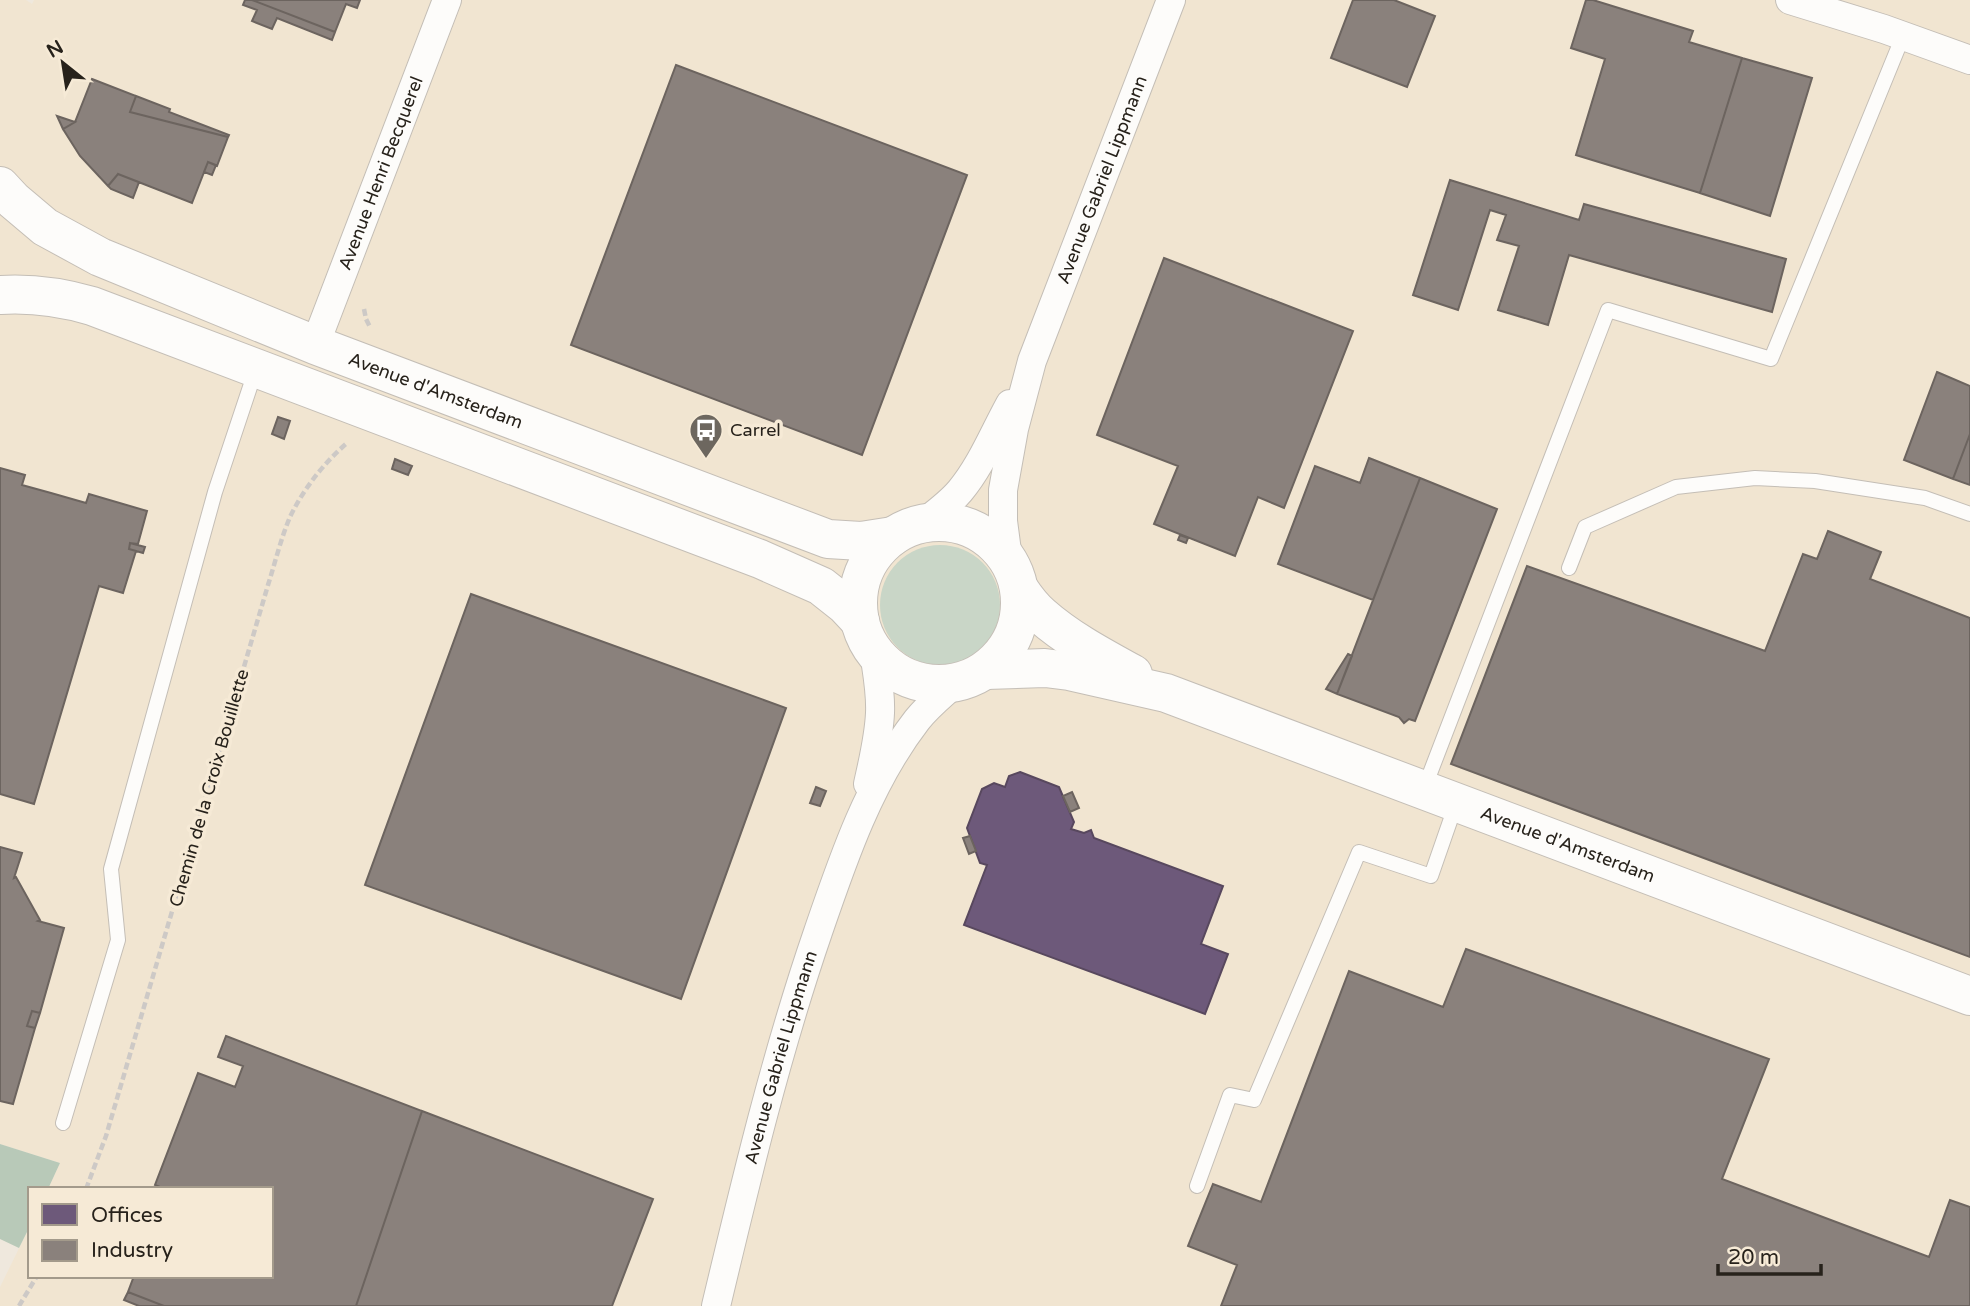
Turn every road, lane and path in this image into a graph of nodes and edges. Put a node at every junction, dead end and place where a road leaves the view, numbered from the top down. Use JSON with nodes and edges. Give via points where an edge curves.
{"nodes":[{"id":1,"x":447,"y":0,"type":"edge"},
{"id":2,"x":1171,"y":0,"type":"edge"},
{"id":3,"x":1790,"y":0,"type":"edge"},
{"id":4,"x":1903,"y":36,"type":"junction"},
{"id":5,"x":1970,"y":60,"type":"edge"},
{"id":6,"x":0,"y":186,"type":"edge"},
{"id":7,"x":0,"y":295,"type":"edge"},
{"id":8,"x":364,"y":304,"type":"dead end"},
{"id":9,"x":373,"y":332,"type":"dead end"},
{"id":10,"x":314,"y":345,"type":"junction"},
{"id":11,"x":1032,"y":361,"type":"junction"},
{"id":12,"x":257,"y":368,"type":"junction"},
{"id":13,"x":378,"y":413,"type":"junction"},
{"id":14,"x":1970,"y":514,"type":"edge"},
{"id":15,"x":908,"y":530,"type":"junction"},
{"id":16,"x":1569,"y":568,"type":"dead end"},
{"id":17,"x":1014,"y":575,"type":"junction"},
{"id":18,"x":867,"y":637,"type":"junction"},
{"id":19,"x":970,"y":677,"type":"junction"},
{"id":20,"x":1166,"y":693,"type":"junction"},
{"id":21,"x":1440,"y":796,"type":"junction"},
{"id":22,"x":862,"y":814,"type":"junction"},
{"id":23,"x":1970,"y":996,"type":"edge"},
{"id":24,"x":63,"y":1123,"type":"dead end"},
{"id":25,"x":1197,"y":1186,"type":"dead end"},
{"id":26,"x":87,"y":1187,"type":"edge"},
{"id":27,"x":36,"y":1278,"type":"edge"},
{"id":28,"x":19,"y":1306,"type":"edge"},
{"id":29,"x":716,"y":1306,"type":"edge"}],
"edges":[{"from":1,"to":10,"type":"street","name":"Avenue Henri Becquerel"},
{"from":2,"to":11,"type":"street","name":"Avenue Gabriel Lippmann"},
{"from":3,"to":4,"type":"street"},
{"from":4,"to":5,"type":"street"},
{"from":4,"to":21,"type":"lane","via":[[1770,359],[1608,310]]},
{"from":6,"to":10,"type":"street","name":"Avenue d'Amsterdam","via":[[45,227],[100,257]]},
{"from":7,"to":12,"type":"street","via":[[42,295],[92,306]]},
{"from":8,"to":9,"type":"path"},
{"from":10,"to":15,"type":"street","name":"Avenue d'Amsterdam","via":[[828,539],[861,541]]},
{"from":11,"to":15,"type":"street","name":"Avenue Gabriel Lippmann","via":[[968,481],[951,501]]},
{"from":11,"to":17,"type":"street","name":"Avenue Gabriel Lippmann","via":[[1003,491],[1003,521]]},
{"from":12,"to":13,"type":"street"},
{"from":12,"to":24,"type":"lane","via":[[215,492],[111,869],[118,940]]},
{"from":13,"to":18,"type":"street","via":[[783,568],[821,586],[845,605]]},
{"from":13,"to":26,"type":"path","name":"Chemin de la Croix Bouillette","via":[[330,458],[290,517],[106,1136]]},
{"from":14,"to":16,"type":"lane","via":[[1924,498],[1815,481],[1755,478],[1676,486],[1586,527]]},
{"from":15,"to":17,"type":"street","via":[[946,522],[970,528],[992,541]]},
{"from":15,"to":18,"type":"street","via":[[877,550],[865,568],[858,611]]},
{"from":17,"to":19,"type":"street","via":[[1021,600],[1012,639],[1001,656]]},
{"from":17,"to":20,"type":"street","name":"Avenue d'Amsterdam","via":[[1032,606],[1047,620]]},
{"from":18,"to":19,"type":"street","via":[[890,668],[910,679],[932,684]]},
{"from":18,"to":22,"type":"street","name":"Avenue Gabriel Lippmann","via":[[879,683],[880,715]]},
{"from":19,"to":20,"type":"street","name":"Avenue d'Amsterdam","via":[[1045,668]]},
{"from":19,"to":22,"type":"street","name":"Avenue Gabriel Lippmann","via":[[928,708],[907,734]]},
{"from":20,"to":21,"type":"street","name":"Avenue d'Amsterdam"},
{"from":21,"to":23,"type":"street","name":"Avenue d'Amsterdam"},
{"from":21,"to":25,"type":"lane","via":[[1431,876],[1359,852],[1254,1100],[1230,1095]]},
{"from":22,"to":29,"type":"street","name":"Avenue Gabriel Lippmann","via":[[782,1045]]},
{"from":27,"to":28,"type":"path"}]}
